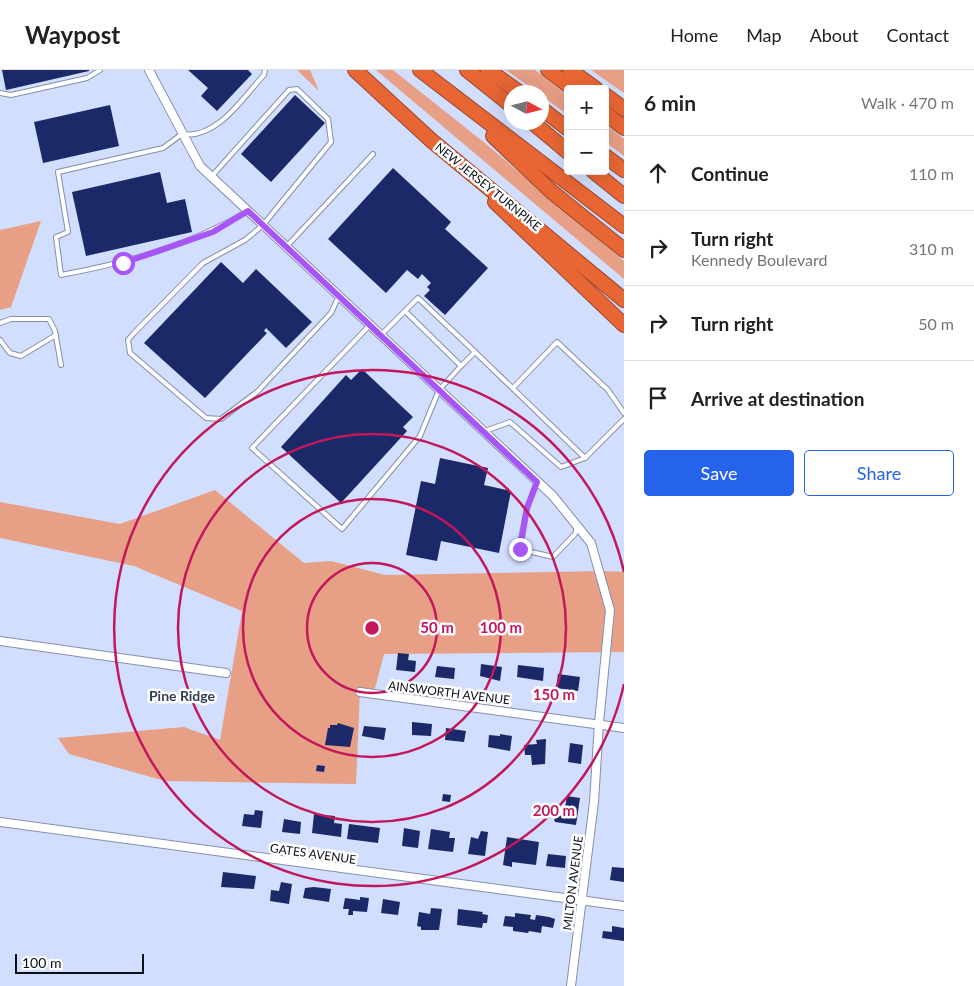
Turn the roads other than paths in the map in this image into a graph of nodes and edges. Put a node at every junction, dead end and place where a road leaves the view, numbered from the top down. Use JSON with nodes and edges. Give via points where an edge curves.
{"nodes":[{"id":1,"x":100,"y":70,"type":"edge"},
{"id":2,"x":149,"y":70,"type":"edge"},
{"id":3,"x":265,"y":70,"type":"edge"},
{"id":4,"x":354,"y":70,"type":"edge"},
{"id":5,"x":420,"y":70,"type":"edge"},
{"id":6,"x":467,"y":70,"type":"edge"},
{"id":7,"x":488,"y":70,"type":"edge"},
{"id":8,"x":548,"y":70,"type":"edge"},
{"id":9,"x":570,"y":70,"type":"edge"},
{"id":10,"x":509,"y":85,"type":"edge"},
{"id":11,"x":568,"y":85,"type":"edge"},
{"id":12,"x":591,"y":85,"type":"edge"},
{"id":13,"x":0,"y":93,"type":"edge"},
{"id":14,"x":449,"y":94,"type":"junction"},
{"id":15,"x":609,"y":98,"type":"edge"},
{"id":16,"x":504,"y":100,"type":"edge"},
{"id":17,"x":624,"y":109,"type":"edge"},
{"id":18,"x":549,"y":114,"type":"edge"},
{"id":19,"x":609,"y":117,"type":"edge"},
{"id":20,"x":564,"y":126,"type":"edge"},
{"id":21,"x":624,"y":128,"type":"edge"},
{"id":22,"x":542,"y":130,"type":"edge"},
{"id":23,"x":182,"y":134,"type":"junction"},
{"id":24,"x":432,"y":141,"type":"junction"},
{"id":25,"x":564,"y":149,"type":"edge"},
{"id":26,"x":373,"y":154,"type":"dead end"},
{"id":27,"x":609,"y":159,"type":"edge"},
{"id":28,"x":624,"y":170,"type":"edge"},
{"id":29,"x":598,"y":175,"type":"edge"},
{"id":30,"x":212,"y":176,"type":"junction"},
{"id":31,"x":624,"y":196,"type":"edge"},
{"id":32,"x":248,"y":211,"type":"junction"},
{"id":33,"x":263,"y":225,"type":"junction"},
{"id":34,"x":624,"y":226,"type":"edge"},
{"id":35,"x":286,"y":247,"type":"junction"},
{"id":36,"x":624,"y":250,"type":"edge"},
{"id":37,"x":339,"y":296,"type":"junction"},
{"id":38,"x":624,"y":300,"type":"edge"},
{"id":39,"x":405,"y":311,"type":"junction"},
{"id":40,"x":0,"y":324,"type":"edge"},
{"id":41,"x":370,"y":325,"type":"junction"},
{"id":42,"x":624,"y":325,"type":"edge"},
{"id":43,"x":56,"y":335,"type":"junction"},
{"id":44,"x":381,"y":335,"type":"junction"},
{"id":45,"x":0,"y":340,"type":"edge"},
{"id":46,"x":475,"y":352,"type":"junction"},
{"id":47,"x":61,"y":365,"type":"dead end"},
{"id":48,"x":461,"y":366,"type":"junction"},
{"id":49,"x":513,"y":388,"type":"junction"},
{"id":50,"x":439,"y":390,"type":"junction"},
{"id":51,"x":624,"y":413,"type":"edge"},
{"id":52,"x":624,"y":419,"type":"edge"},
{"id":53,"x":484,"y":432,"type":"junction"},
{"id":54,"x":585,"y":458,"type":"junction"},
{"id":55,"x":537,"y":482,"type":"junction"},
{"id":56,"x":578,"y":526,"type":"junction"},
{"id":57,"x":0,"y":641,"type":"edge"},
{"id":58,"x":226,"y":673,"type":"dead end"},
{"id":59,"x":360,"y":692,"type":"dead end"},
{"id":60,"x":598,"y":723,"type":"junction"},
{"id":61,"x":624,"y":728,"type":"edge"},
{"id":62,"x":0,"y":822,"type":"edge"},
{"id":63,"x":582,"y":901,"type":"junction"},
{"id":64,"x":624,"y":906,"type":"edge"},
{"id":65,"x":571,"y":986,"type":"edge"}],
"edges":[{"from":1,"to":13,"type":"lane","via":[[87,78],[11,95]]},
{"from":2,"to":23,"type":"street","name":"MILTON AVENUE"},
{"from":3,"to":23,"type":"lane","via":[[218,125],[197,135]]},
{"from":4,"to":24,"type":"highway","name":"NEW JERSEY TURNPIKE"},
{"from":5,"to":14,"type":"highway"},
{"from":6,"to":16,"type":"highway"},
{"from":7,"to":10,"type":"highway"},
{"from":8,"to":11,"type":"highway"},
{"from":9,"to":12,"type":"highway"},
{"from":14,"to":34,"type":"highway"},
{"from":14,"to":36,"type":"highway","via":[[552,192]]},
{"from":15,"to":17,"type":"highway"},
{"from":18,"to":20,"type":"highway"},
{"from":19,"to":21,"type":"highway"},
{"from":22,"to":25,"type":"highway"},
{"from":23,"to":30,"type":"street","name":"MILTON AVENUE","via":[[200,166]]},
{"from":23,"to":32,"type":"lane","via":[[163,148],[58,172],[68,232],[56,237],[62,275],[123,263],[156,252],[213,232]]},
{"from":24,"to":38,"type":"highway","name":"NEW JERSEY TURNPIKE"},
{"from":24,"to":42,"type":"highway"},
{"from":26,"to":35,"type":"lane"},
{"from":27,"to":28,"type":"highway"},
{"from":29,"to":31,"type":"highway"},
{"from":30,"to":32,"type":"street","name":"MILTON AVENUE"},
{"from":30,"to":33,"type":"lane","via":[[289,90],[297,89],[328,119],[331,142]]},
{"from":32,"to":33,"type":"street","name":"MILTON AVENUE"},
{"from":33,"to":35,"type":"street","name":"MILTON AVENUE"},
{"from":33,"to":37,"type":"lane","via":[[245,240],[203,263],[128,340],[130,353],[206,418],[221,419],[256,392],[332,313]]},
{"from":35,"to":37,"type":"street","name":"MILTON AVENUE"},
{"from":37,"to":41,"type":"street","name":"MILTON AVENUE"},
{"from":39,"to":44,"type":"lane"},
{"from":39,"to":46,"type":"lane","via":[[418,298]]},
{"from":39,"to":48,"type":"lane"},
{"from":40,"to":43,"type":"lane","via":[[11,318],[49,319]]},
{"from":41,"to":44,"type":"street","name":"MILTON AVENUE"},
{"from":41,"to":50,"type":"lane","via":[[252,448],[342,529],[420,436]]},
{"from":43,"to":45,"type":"lane","via":[[21,356],[10,353]]},
{"from":43,"to":47,"type":"lane"},
{"from":44,"to":50,"type":"street","name":"MILTON AVENUE"},
{"from":46,"to":48,"type":"lane"},
{"from":46,"to":49,"type":"lane"},
{"from":48,"to":50,"type":"lane"},
{"from":49,"to":51,"type":"lane","via":[[557,342],[608,390]]},
{"from":49,"to":54,"type":"lane"},
{"from":50,"to":53,"type":"street","name":"MILTON AVENUE"},
{"from":52,"to":54,"type":"lane"},
{"from":53,"to":54,"type":"lane","via":[[510,422],[562,467]]},
{"from":53,"to":55,"type":"street","name":"MILTON AVENUE"},
{"from":55,"to":56,"type":"street","name":"MILTON AVENUE"},
{"from":55,"to":56,"type":"lane","via":[[527,508],[520,549],[554,556],[575,534]]},
{"from":56,"to":60,"type":"street","name":"MILTON AVENUE","via":[[591,543],[610,610]]},
{"from":57,"to":58,"type":"street"},
{"from":59,"to":60,"type":"street","name":"AINSWORTH AVENUE"},
{"from":60,"to":61,"type":"street","name":"AINSWORTH AVENUE"},
{"from":60,"to":63,"type":"street","name":"MILTON AVENUE","via":[[594,802]]},
{"from":62,"to":63,"type":"street","name":"GATES AVENUE"},
{"from":63,"to":64,"type":"street","name":"GATES AVENUE"},
{"from":63,"to":65,"type":"street","name":"MILTON AVENUE"}]}
